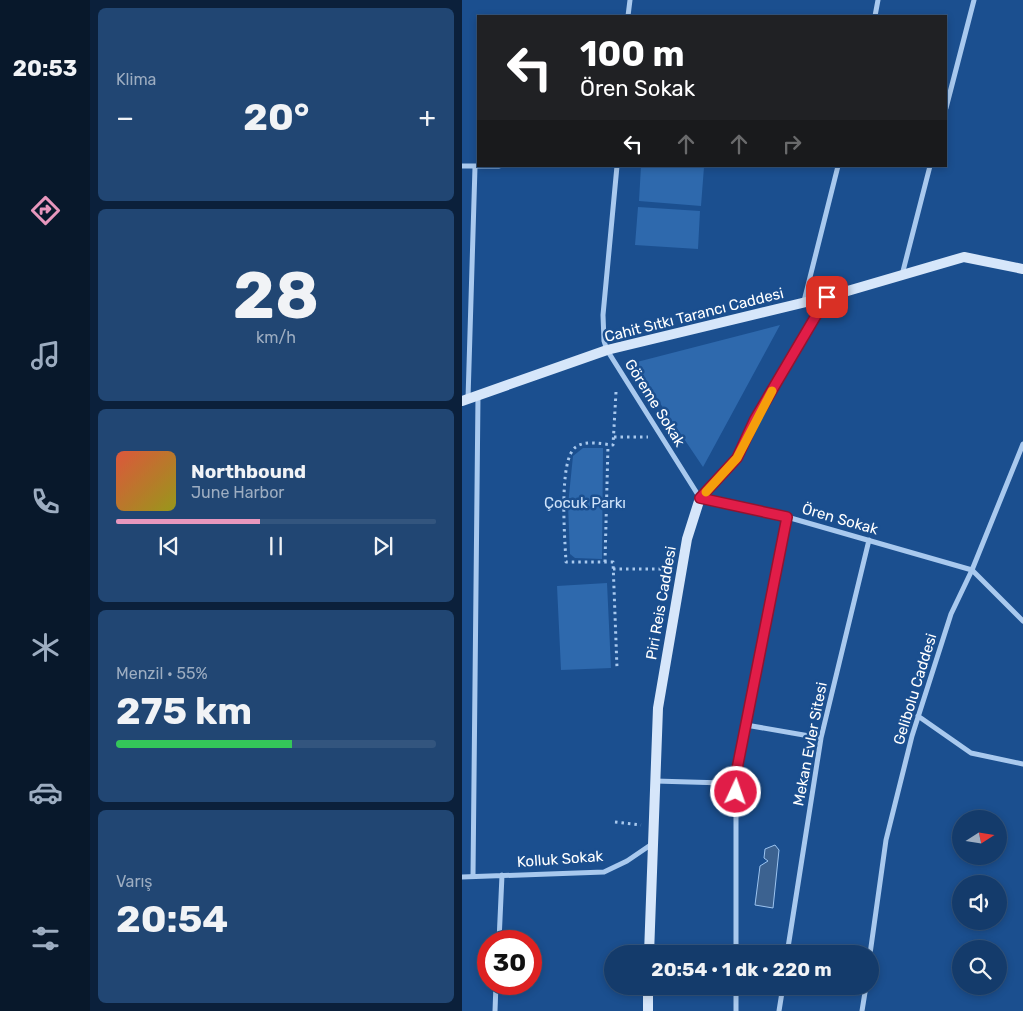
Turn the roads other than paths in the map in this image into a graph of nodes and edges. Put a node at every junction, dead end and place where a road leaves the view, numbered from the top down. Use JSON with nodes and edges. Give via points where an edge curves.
{"nodes":[{"id":1,"x":630,"y":0,"type":"edge"},
{"id":2,"x":878,"y":0,"type":"edge"},
{"id":3,"x":974,"y":0,"type":"edge"},
{"id":4,"x":628,"y":15,"type":"edge"},
{"id":5,"x":876,"y":15,"type":"edge"},
{"id":6,"x":947,"y":104,"type":"edge"},
{"id":7,"x":462,"y":166,"type":"edge"},
{"id":8,"x":475,"y":167,"type":"joint"},
{"id":9,"x":617,"y":167,"type":"edge"},
{"id":10,"x":838,"y":167,"type":"edge"},
{"id":11,"x":930,"y":167,"type":"edge"},
{"id":12,"x":1022,"y":269,"type":"edge"},
{"id":13,"x":901,"y":276,"type":"junction"},
{"id":14,"x":827,"y":297,"type":"junction"},
{"id":15,"x":804,"y":303,"type":"junction"},
{"id":16,"x":607,"y":350,"type":"junction"},
{"id":17,"x":470,"y":399,"type":"edge"},
{"id":18,"x":1022,"y":444,"type":"edge"},
{"id":19,"x":700,"y":498,"type":"junction"},
{"id":20,"x":787,"y":517,"type":"junction"},
{"id":21,"x":869,"y":540,"type":"junction"},
{"id":22,"x":972,"y":570,"type":"junction"},
{"id":23,"x":1022,"y":621,"type":"edge"},
{"id":24,"x":918,"y":716,"type":"junction"},
{"id":25,"x":746,"y":725,"type":"junction"},
{"id":26,"x":822,"y":738,"type":"junction"},
{"id":27,"x":1022,"y":764,"type":"edge"},
{"id":28,"x":736,"y":774,"type":"junction"},
{"id":29,"x":655,"y":781,"type":"junction"},
{"id":30,"x":652,"y":844,"type":"junction"},
{"id":31,"x":502,"y":875,"type":"junction"},
{"id":32,"x":472,"y":876,"type":"junction"},
{"id":33,"x":462,"y":877,"type":"edge"},
{"id":34,"x":500,"y":930,"type":"edge"},
{"id":35,"x":649,"y":945,"type":"edge"},
{"id":36,"x":736,"y":945,"type":"edge"},
{"id":37,"x":789,"y":945,"type":"edge"},
{"id":38,"x":871,"y":945,"type":"edge"},
{"id":39,"x":496,"y":995,"type":"edge"},
{"id":40,"x":648,"y":995,"type":"edge"},
{"id":41,"x":736,"y":995,"type":"edge"},
{"id":42,"x":782,"y":995,"type":"edge"},
{"id":43,"x":865,"y":995,"type":"edge"},
{"id":44,"x":495,"y":1011,"type":"edge"},
{"id":45,"x":648,"y":1011,"type":"edge"},
{"id":46,"x":736,"y":1011,"type":"edge"},
{"id":47,"x":779,"y":1011,"type":"edge"},
{"id":48,"x":862,"y":1011,"type":"edge"}],
"edges":[{"from":1,"to":4,"type":"street"},
{"from":2,"to":5,"type":"street"},
{"from":3,"to":6,"type":"street"},
{"from":7,"to":8,"type":"street"},
{"from":8,"to":17,"type":"street"},
{"from":9,"to":16,"type":"street","name":"Göreme Sokak","via":[[603,315]]},
{"from":10,"to":15,"type":"street"},
{"from":11,"to":13,"type":"street"},
{"from":12,"to":13,"type":"street","name":"Cahit Sıtkı Tarancı Caddesi","via":[[964,257]]},
{"from":13,"to":14,"type":"street","name":"Cahit Sıtkı Tarancı Caddesi"},
{"from":14,"to":15,"type":"street","name":"Cahit Sıtkı Tarancı Caddesi"},
{"from":14,"to":19,"type":"street","name":"Piri Reis Caddesi","via":[[755,419],[737,458]]},
{"from":15,"to":16,"type":"street","name":"Cahit Sıtkı Tarancı Caddesi"},
{"from":16,"to":17,"type":"street","name":"Cahit Sıtkı Tarancı Caddesi"},
{"from":16,"to":19,"type":"street","name":"Göreme Sokak"},
{"from":17,"to":32,"type":"street"},
{"from":18,"to":22,"type":"street","name":"Gelibolu Caddesi"},
{"from":19,"to":20,"type":"street","name":"Ören Sokak"},
{"from":19,"to":29,"type":"street","name":"Piri Reis Caddesi","via":[[687,539],[658,708]]},
{"from":20,"to":21,"type":"street","name":"Ören Sokak"},
{"from":20,"to":25,"type":"street"},
{"from":21,"to":22,"type":"street","name":"Ören Sokak"},
{"from":21,"to":26,"type":"street","name":"Mekan Evler Sitesi"},
{"from":22,"to":23,"type":"street"},
{"from":22,"to":24,"type":"street","name":"Gelibolu Caddesi","via":[[951,614]]},
{"from":24,"to":27,"type":"street","via":[[971,752]]},
{"from":24,"to":38,"type":"street","name":"Gelibolu Caddesi","via":[[886,840]]},
{"from":25,"to":26,"type":"street"},
{"from":25,"to":28,"type":"street"},
{"from":26,"to":37,"type":"street","name":"Mekan Evler Sitesi"},
{"from":28,"to":29,"type":"street","via":[[724,783]]},
{"from":28,"to":36,"type":"street"},
{"from":29,"to":30,"type":"street","name":"Piri Reis Caddesi"},
{"from":30,"to":31,"type":"street","name":"Kolluk Sokak","via":[[604,872]]},
{"from":30,"to":35,"type":"street","name":"Piri Reis Caddesi"},
{"from":31,"to":32,"type":"street","name":"Kolluk Sokak"},
{"from":31,"to":34,"type":"street"},
{"from":32,"to":33,"type":"street","name":"Kolluk Sokak"},
{"from":39,"to":44,"type":"street"},
{"from":40,"to":45,"type":"street"},
{"from":41,"to":46,"type":"street"},
{"from":42,"to":47,"type":"street"},
{"from":43,"to":48,"type":"street"}]}
